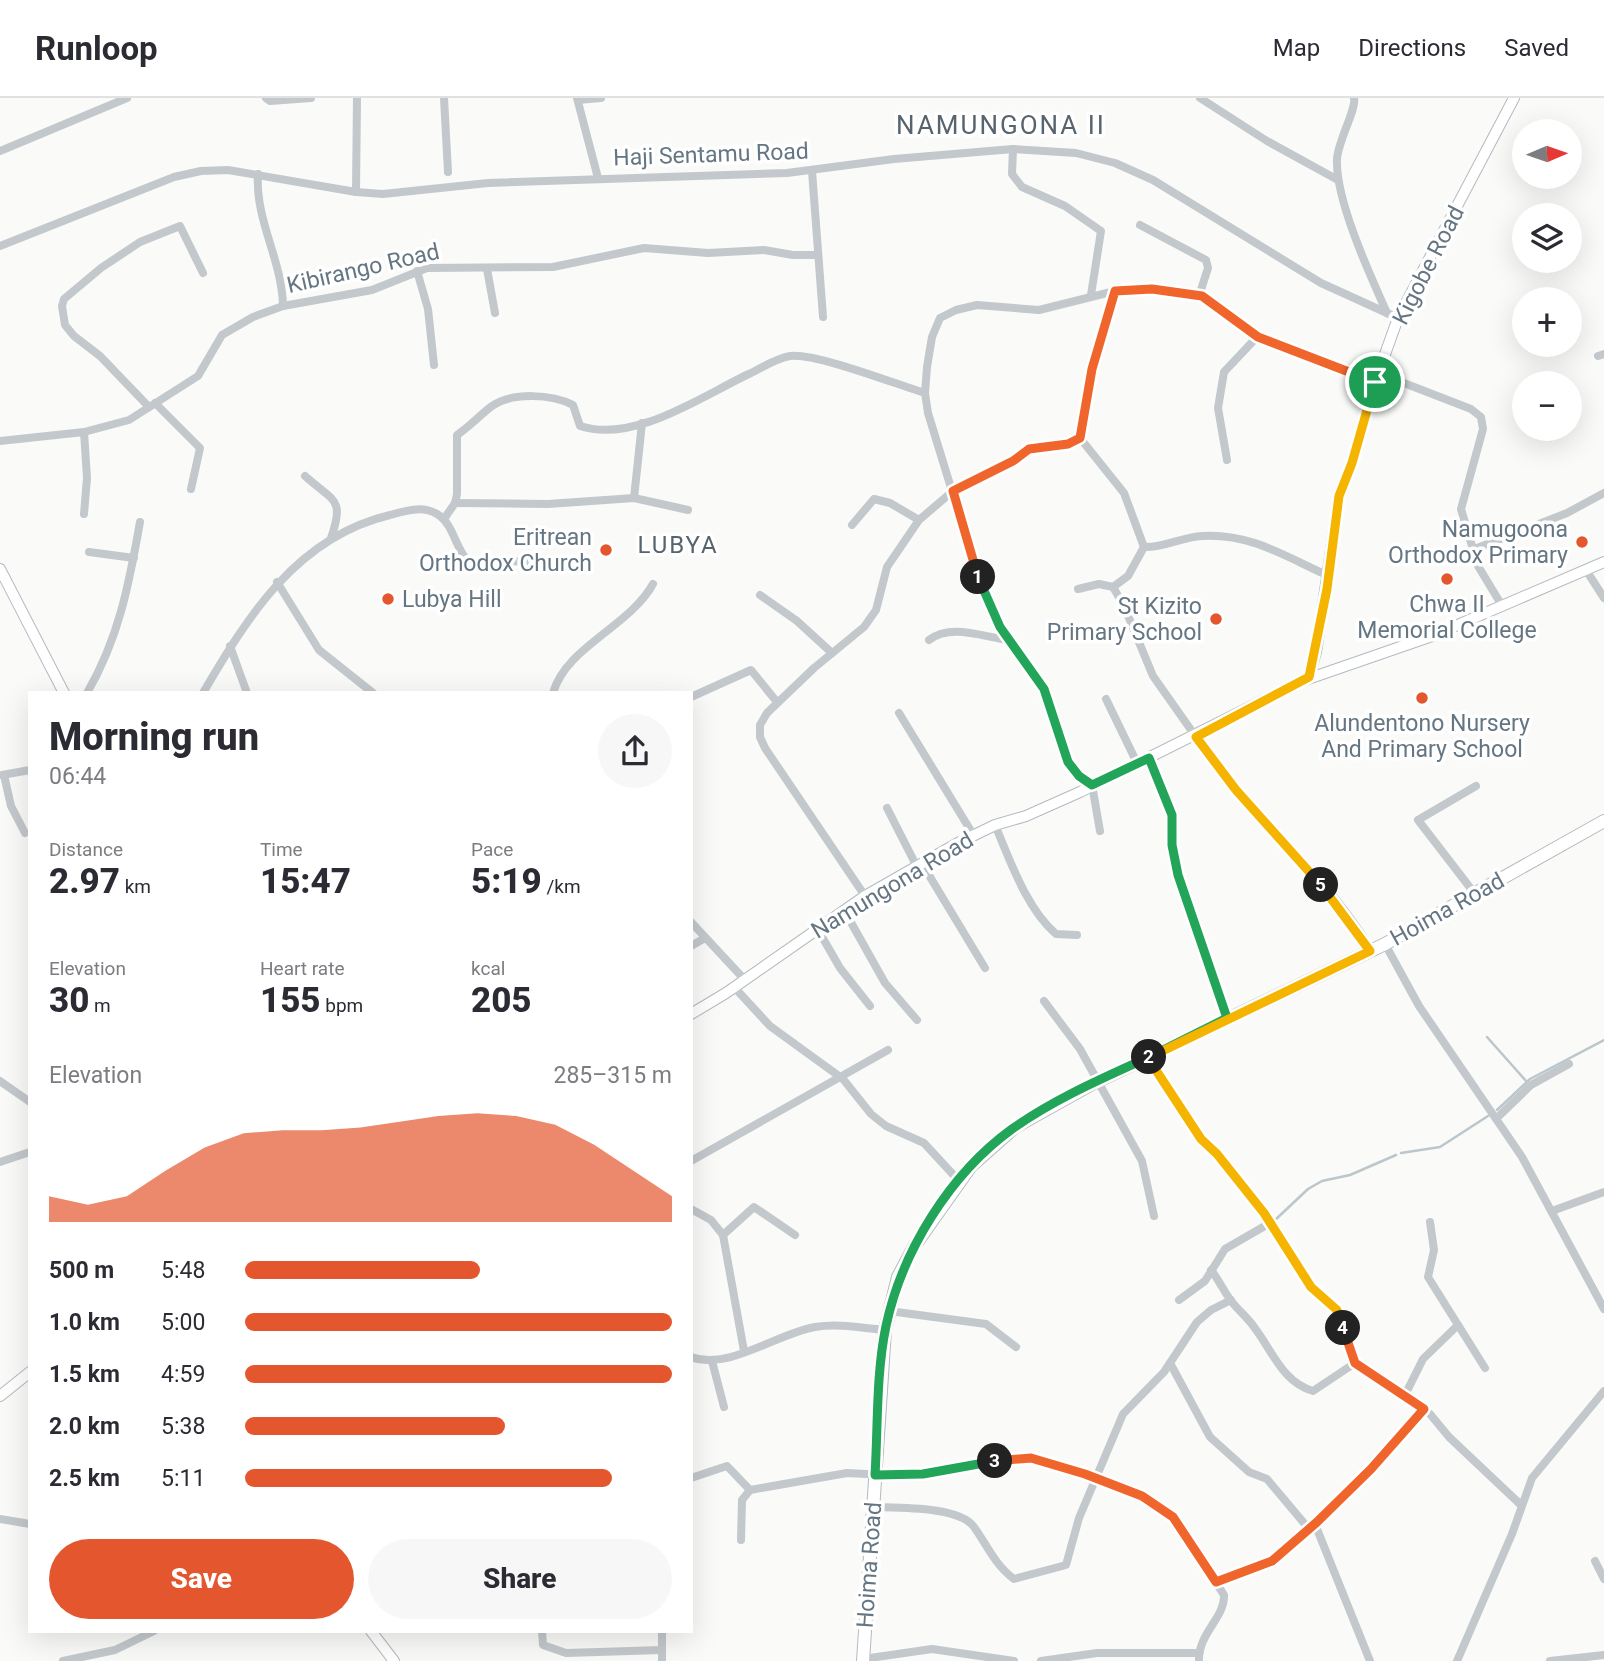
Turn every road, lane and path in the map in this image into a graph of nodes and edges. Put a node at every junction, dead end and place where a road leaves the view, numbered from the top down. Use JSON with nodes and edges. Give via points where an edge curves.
{"nodes":[{"id":1,"x":128,"y":98,"type":"edge"},
{"id":2,"x":266,"y":98,"type":"edge"},
{"id":3,"x":312,"y":98,"type":"edge"},
{"id":4,"x":357,"y":98,"type":"edge"},
{"id":5,"x":444,"y":98,"type":"edge"},
{"id":6,"x":601,"y":98,"type":"edge"},
{"id":7,"x":1200,"y":98,"type":"edge"},
{"id":8,"x":1354,"y":98,"type":"edge"},
{"id":9,"x":1514,"y":98,"type":"edge"},
{"id":10,"x":578,"y":99,"type":"edge"},
{"id":11,"x":1013,"y":149,"type":"junction"},
{"id":12,"x":0,"y":151,"type":"edge"},
{"id":13,"x":812,"y":171,"type":"junction"},
{"id":14,"x":448,"y":173,"type":"dead end"},
{"id":15,"x":258,"y":174,"type":"junction"},
{"id":16,"x":598,"y":178,"type":"junction"},
{"id":17,"x":1338,"y":180,"type":"junction"},
{"id":18,"x":356,"y":192,"type":"junction"},
{"id":19,"x":1140,"y":225,"type":"dead end"},
{"id":20,"x":0,"y":246,"type":"edge"},
{"id":21,"x":818,"y":255,"type":"junction"},
{"id":22,"x":487,"y":270,"type":"junction"},
{"id":23,"x":417,"y":271,"type":"junction"},
{"id":24,"x":203,"y":273,"type":"dead end"},
{"id":25,"x":1115,"y":291,"type":"junction"},
{"id":26,"x":1091,"y":295,"type":"junction"},
{"id":27,"x":1199,"y":296,"type":"junction"},
{"id":28,"x":283,"y":306,"type":"junction"},
{"id":29,"x":495,"y":313,"type":"dead end"},
{"id":30,"x":1393,"y":316,"type":"junction"},
{"id":31,"x":822,"y":317,"type":"dead end"},
{"id":32,"x":1258,"y":337,"type":"junction"},
{"id":33,"x":434,"y":365,"type":"dead end"},
{"id":34,"x":1376,"y":378,"type":"junction"},
{"id":35,"x":925,"y":394,"type":"junction"},
{"id":36,"x":152,"y":405,"type":"junction"},
{"id":37,"x":642,"y":423,"type":"junction"},
{"id":38,"x":84,"y":432,"type":"junction"},
{"id":39,"x":1080,"y":438,"type":"junction"},
{"id":40,"x":0,"y":441,"type":"edge"},
{"id":41,"x":1227,"y":460,"type":"dead end"},
{"id":42,"x":304,"y":476,"type":"dead end"},
{"id":43,"x":191,"y":489,"type":"dead end"},
{"id":44,"x":953,"y":491,"type":"junction"},
{"id":45,"x":1604,"y":494,"type":"edge"},
{"id":46,"x":634,"y":498,"type":"junction"},
{"id":47,"x":455,"y":503,"type":"junction"},
{"id":48,"x":688,"y":510,"type":"dead end"},
{"id":49,"x":84,"y":514,"type":"dead end"},
{"id":50,"x":444,"y":519,"type":"junction"},
{"id":51,"x":919,"y":520,"type":"junction"},
{"id":52,"x":140,"y":522,"type":"dead end"},
{"id":53,"x":852,"y":525,"type":"dead end"},
{"id":54,"x":331,"y":538,"type":"junction"},
{"id":55,"x":1144,"y":547,"type":"junction"},
{"id":56,"x":1472,"y":550,"type":"junction"},
{"id":57,"x":89,"y":552,"type":"dead end"},
{"id":58,"x":134,"y":558,"type":"junction"},
{"id":59,"x":535,"y":561,"type":"dead end"},
{"id":60,"x":1604,"y":562,"type":"edge"},
{"id":61,"x":0,"y":569,"type":"edge"},
{"id":62,"x":1586,"y":570,"type":"junction"},
{"id":63,"x":1329,"y":576,"type":"junction"},
{"id":64,"x":277,"y":582,"type":"junction"},
{"id":65,"x":653,"y":583,"type":"dead end"},
{"id":66,"x":1113,"y":587,"type":"junction"},
{"id":67,"x":1078,"y":589,"type":"dead end"},
{"id":68,"x":760,"y":596,"type":"dead end"},
{"id":69,"x":1604,"y":598,"type":"edge"},
{"id":70,"x":1501,"y":604,"type":"junction"},
{"id":71,"x":929,"y":640,"type":"dead end"},
{"id":72,"x":1009,"y":640,"type":"junction"},
{"id":73,"x":230,"y":646,"type":"junction"},
{"id":74,"x":832,"y":653,"type":"junction"},
{"id":75,"x":1302,"y":681,"type":"junction"},
{"id":76,"x":63,"y":691,"type":"edge"},
{"id":77,"x":88,"y":691,"type":"edge"},
{"id":78,"x":204,"y":691,"type":"edge"},
{"id":79,"x":246,"y":691,"type":"edge"},
{"id":80,"x":370,"y":691,"type":"edge"},
{"id":81,"x":553,"y":691,"type":"edge"},
{"id":82,"x":693,"y":696,"type":"edge"},
{"id":83,"x":1106,"y":699,"type":"dead end"},
{"id":84,"x":778,"y":702,"type":"junction"},
{"id":85,"x":899,"y":713,"type":"dead end"},
{"id":86,"x":1196,"y":737,"type":"junction"},
{"id":87,"x":1149,"y":758,"type":"junction"},
{"id":88,"x":1137,"y":763,"type":"junction"},
{"id":89,"x":28,"y":770,"type":"edge"},
{"id":90,"x":2,"y":775,"type":"edge"},
{"id":91,"x":1092,"y":785,"type":"junction"},
{"id":92,"x":1476,"y":786,"type":"dead end"},
{"id":93,"x":887,"y":808,"type":"dead end"},
{"id":94,"x":1604,"y":821,"type":"edge"},
{"id":95,"x":995,"y":825,"type":"junction"},
{"id":96,"x":1100,"y":831,"type":"dead end"},
{"id":97,"x":25,"y":833,"type":"dead end"},
{"id":98,"x":974,"y":836,"type":"junction"},
{"id":99,"x":918,"y":864,"type":"junction"},
{"id":100,"x":1475,"y":894,"type":"junction"},
{"id":101,"x":864,"y":896,"type":"junction"},
{"id":102,"x":844,"y":910,"type":"junction"},
{"id":103,"x":693,"y":924,"type":"edge"},
{"id":104,"x":817,"y":928,"type":"junction"},
{"id":105,"x":1077,"y":935,"type":"dead end"},
{"id":106,"x":705,"y":938,"type":"junction"},
{"id":107,"x":1385,"y":944,"type":"junction"},
{"id":108,"x":693,"y":945,"type":"edge"},
{"id":109,"x":1370,"y":951,"type":"junction"},
{"id":110,"x":985,"y":968,"type":"dead end"},
{"id":111,"x":744,"y":979,"type":"junction"},
{"id":112,"x":734,"y":987,"type":"junction"},
{"id":113,"x":1044,"y":1001,"type":"dead end"},
{"id":114,"x":870,"y":1006,"type":"dead end"},
{"id":115,"x":693,"y":1013,"type":"edge"},
{"id":116,"x":1227,"y":1018,"type":"junction"},
{"id":117,"x":916,"y":1020,"type":"dead end"},
{"id":118,"x":888,"y":1050,"type":"dead end"},
{"id":119,"x":1148,"y":1058,"type":"junction"},
{"id":120,"x":1569,"y":1064,"type":"dead end"},
{"id":121,"x":1098,"y":1080,"type":"junction"},
{"id":122,"x":0,"y":1081,"type":"edge"},
{"id":123,"x":28,"y":1097,"type":"edge"},
{"id":124,"x":1497,"y":1118,"type":"junction"},
{"id":125,"x":28,"y":1153,"type":"edge"},
{"id":126,"x":693,"y":1160,"type":"edge"},
{"id":127,"x":0,"y":1162,"type":"edge"},
{"id":128,"x":959,"y":1181,"type":"junction"},
{"id":129,"x":1604,"y":1192,"type":"edge"},
{"id":130,"x":693,"y":1210,"type":"edge"},
{"id":131,"x":1552,"y":1211,"type":"junction"},
{"id":132,"x":1154,"y":1216,"type":"dead end"},
{"id":133,"x":1430,"y":1222,"type":"dead end"},
{"id":134,"x":1270,"y":1223,"type":"junction"},
{"id":135,"x":795,"y":1235,"type":"dead end"},
{"id":136,"x":723,"y":1236,"type":"junction"},
{"id":137,"x":1211,"y":1269,"type":"junction"},
{"id":138,"x":1179,"y":1300,"type":"dead end"},
{"id":139,"x":1231,"y":1300,"type":"junction"},
{"id":140,"x":1604,"y":1310,"type":"edge"},
{"id":141,"x":889,"y":1311,"type":"junction"},
{"id":142,"x":1458,"y":1325,"type":"junction"},
{"id":143,"x":885,"y":1330,"type":"junction"},
{"id":144,"x":1016,"y":1347,"type":"dead end"},
{"id":145,"x":744,"y":1350,"type":"junction"},
{"id":146,"x":693,"y":1357,"type":"edge"},
{"id":147,"x":712,"y":1361,"type":"junction"},
{"id":148,"x":1170,"y":1363,"type":"junction"},
{"id":149,"x":1355,"y":1363,"type":"junction"},
{"id":150,"x":1485,"y":1368,"type":"dead end"},
{"id":151,"x":28,"y":1374,"type":"edge"},
{"id":152,"x":1604,"y":1391,"type":"edge"},
{"id":153,"x":1405,"y":1395,"type":"junction"},
{"id":154,"x":0,"y":1396,"type":"edge"},
{"id":155,"x":724,"y":1407,"type":"dead end"},
{"id":156,"x":1424,"y":1409,"type":"junction"},
{"id":157,"x":875,"y":1475,"type":"junction"},
{"id":158,"x":693,"y":1477,"type":"edge"},
{"id":159,"x":1094,"y":1477,"type":"junction"},
{"id":160,"x":750,"y":1490,"type":"junction"},
{"id":161,"x":1521,"y":1505,"type":"junction"},
{"id":162,"x":873,"y":1507,"type":"junction"},
{"id":163,"x":0,"y":1520,"type":"edge"},
{"id":164,"x":28,"y":1524,"type":"edge"},
{"id":165,"x":1312,"y":1527,"type":"junction"},
{"id":166,"x":741,"y":1541,"type":"dead end"},
{"id":167,"x":1595,"y":1562,"type":"dead end"},
{"id":168,"x":1604,"y":1579,"type":"edge"},
{"id":169,"x":1216,"y":1582,"type":"junction"},
{"id":170,"x":150,"y":1633,"type":"edge"},
{"id":171,"x":373,"y":1633,"type":"edge"},
{"id":172,"x":542,"y":1633,"type":"edge"},
{"id":173,"x":662,"y":1633,"type":"edge"},
{"id":174,"x":662,"y":1650,"type":"junction"},
{"id":175,"x":1604,"y":1655,"type":"edge"},
{"id":176,"x":1199,"y":1657,"type":"edge"},
{"id":177,"x":96,"y":1658,"type":"edge"},
{"id":178,"x":863,"y":1660,"type":"edge"},
{"id":179,"x":63,"y":1661,"type":"edge"},
{"id":180,"x":394,"y":1661,"type":"edge"},
{"id":181,"x":662,"y":1661,"type":"edge"},
{"id":182,"x":1014,"y":1661,"type":"edge"},
{"id":183,"x":1041,"y":1661,"type":"edge"},
{"id":184,"x":1370,"y":1661,"type":"edge"},
{"id":185,"x":1457,"y":1661,"type":"edge"},
{"id":186,"x":1550,"y":1661,"type":"edge"}],
"edges":[{"from":1,"to":12,"type":"street"},
{"from":2,"to":3,"type":"street"},
{"from":4,"to":18,"type":"street"},
{"from":5,"to":14,"type":"street"},
{"from":6,"to":10,"type":"street"},
{"from":7,"to":17,"type":"street"},
{"from":8,"to":17,"type":"street","via":[[1339,144]]},
{"from":9,"to":30,"type":"street","name":"Kigobe Road"},
{"from":10,"to":16,"type":"street"},
{"from":11,"to":13,"type":"street","name":"Haji Sentamu Road"},
{"from":11,"to":26,"type":"street","via":[[1012,173],[1022,187],[1065,206],[1101,231]]},
{"from":11,"to":30,"type":"street","name":"Haji Sentamu Road","via":[[1076,153],[1135,170],[1321,284]]},
{"from":13,"to":16,"type":"street","name":"Haji Sentamu Road"},
{"from":13,"to":21,"type":"street"},
{"from":15,"to":18,"type":"street","name":"Haji Sentamu Road"},
{"from":15,"to":20,"type":"street","name":"Haji Sentamu Road","via":[[186,173]]},
{"from":15,"to":28,"type":"street","via":[[260,215],[279,269]]},
{"from":16,"to":18,"type":"street","name":"Haji Sentamu Road","via":[[383,194]]},
{"from":17,"to":30,"type":"street","via":[[1363,260]]},
{"from":19,"to":27,"type":"street","via":[[1206,260]]},
{"from":21,"to":22,"type":"street","name":"Kibirango Road","via":[[644,248],[553,267]]},
{"from":21,"to":31,"type":"street"},
{"from":22,"to":23,"type":"street","name":"Kibirango Road","via":[[442,267]]},
{"from":22,"to":29,"type":"street"},
{"from":23,"to":28,"type":"street","name":"Kibirango Road","via":[[372,290]]},
{"from":23,"to":33,"type":"street","via":[[428,309]]},
{"from":24,"to":36,"type":"street","via":[[180,226],[141,242],[64,299],[62,315],[74,336]]},
{"from":25,"to":26,"type":"street"},
{"from":25,"to":27,"type":"street","via":[[1152,289]]},
{"from":25,"to":39,"type":"street","via":[[1092,369]]},
{"from":26,"to":35,"type":"street","via":[[1044,309],[977,305],[947,313],[934,327]]},
{"from":27,"to":32,"type":"street"},
{"from":28,"to":36,"type":"street","name":"Kibirango Road","via":[[222,335],[198,376]]},
{"from":30,"to":34,"type":"street","name":"Kigobe Road"},
{"from":32,"to":34,"type":"street"},
{"from":32,"to":41,"type":"street","via":[[1224,372],[1218,408]]},
{"from":34,"to":56,"type":"street","via":[[1448,399],[1481,417],[1483,429],[1461,509]]},
{"from":34,"to":63,"type":"street","name":"Kigobe Road","via":[[1339,496]]},
{"from":35,"to":37,"type":"street","via":[[790,356]]},
{"from":35,"to":44,"type":"street","via":[[932,432]]},
{"from":36,"to":38,"type":"street","name":"Kibirango Road","via":[[130,420]]},
{"from":36,"to":43,"type":"street","via":[[201,448]]},
{"from":37,"to":46,"type":"street"},
{"from":37,"to":47,"type":"street","via":[[583,427],[571,403],[542,397],[496,404],[456,437]]},
{"from":38,"to":40,"type":"street","name":"Kibirango Road"},
{"from":38,"to":49,"type":"street"},
{"from":39,"to":44,"type":"street","via":[[1029,449]]},
{"from":39,"to":55,"type":"street","via":[[1124,493]]},
{"from":42,"to":54,"type":"street","via":[[338,506]]},
{"from":44,"to":51,"type":"street"},
{"from":44,"to":72,"type":"street","via":[[979,579]]},
{"from":45,"to":56,"type":"street"},
{"from":46,"to":47,"type":"street","via":[[548,504]]},
{"from":46,"to":48,"type":"street"},
{"from":47,"to":50,"type":"street"},
{"from":50,"to":54,"type":"street","via":[[428,510],[405,511],[354,525]]},
{"from":50,"to":59,"type":"street","via":[[472,563]]},
{"from":51,"to":53,"type":"street","via":[[874,499]]},
{"from":51,"to":74,"type":"street","via":[[887,568],[872,617]]},
{"from":52,"to":58,"type":"street"},
{"from":54,"to":64,"type":"street"},
{"from":55,"to":63,"type":"street","via":[[1224,536],[1262,543]]},
{"from":55,"to":66,"type":"street","via":[[1131,572]]},
{"from":56,"to":70,"type":"street"},
{"from":57,"to":58,"type":"street"},
{"from":58,"to":77,"type":"street","via":[[129,593],[115,635]]},
{"from":60,"to":62,"type":"street","name":"Namungona Road"},
{"from":61,"to":76,"type":"street"},
{"from":62,"to":69,"type":"street"},
{"from":62,"to":70,"type":"street","name":"Namungona Road","via":[[1529,597]]},
{"from":63,"to":75,"type":"street","name":"Kigobe Road","via":[[1316,652],[1309,677]]},
{"from":64,"to":73,"type":"street"},
{"from":64,"to":80,"type":"street","via":[[319,650]]},
{"from":65,"to":81,"type":"street","via":[[635,608],[569,664]]},
{"from":66,"to":67,"type":"street","via":[[1099,584]]},
{"from":66,"to":86,"type":"street","via":[[1153,676]]},
{"from":68,"to":74,"type":"street"},
{"from":70,"to":75,"type":"street","name":"Namungona Road","via":[[1432,636]]},
{"from":71,"to":72,"type":"street","via":[[942,631],[953,631]]},
{"from":72,"to":91,"type":"street","via":[[1044,689],[1068,762]]},
{"from":73,"to":78,"type":"street"},
{"from":73,"to":79,"type":"street"},
{"from":74,"to":84,"type":"street"},
{"from":75,"to":86,"type":"street","name":"Namungona Road"},
{"from":82,"to":84,"type":"street","via":[[751,670]]},
{"from":83,"to":88,"type":"street"},
{"from":84,"to":101,"type":"street","via":[[760,725],[760,737]]},
{"from":85,"to":98,"type":"street"},
{"from":86,"to":87,"type":"street","name":"Namungona Road"},
{"from":86,"to":109,"type":"street"},
{"from":87,"to":88,"type":"street","name":"Namungona Road"},
{"from":87,"to":116,"type":"street","via":[[1172,815],[1178,875]]},
{"from":88,"to":91,"type":"street","name":"Namungona Road"},
{"from":89,"to":90,"type":"street"},
{"from":90,"to":97,"type":"street"},
{"from":91,"to":95,"type":"street","name":"Namungona Road","via":[[1027,816]]},
{"from":91,"to":96,"type":"street"},
{"from":92,"to":100,"type":"street","via":[[1418,820]]},
{"from":93,"to":99,"type":"street"},
{"from":94,"to":100,"type":"main road","name":"Hoima Road"},
{"from":95,"to":98,"type":"street","name":"Namungona Road"},
{"from":95,"to":105,"type":"street","via":[[1014,874],[1037,911],[1056,934]]},
{"from":98,"to":99,"type":"street","name":"Namungona Road"},
{"from":99,"to":101,"type":"street","name":"Namungona Road"},
{"from":99,"to":110,"type":"street"},
{"from":100,"to":107,"type":"main road","name":"Hoima Road"},
{"from":101,"to":102,"type":"street","name":"Namungona Road"},
{"from":102,"to":104,"type":"street","name":"Namungona Road"},
{"from":102,"to":117,"type":"street","via":[[885,983]]},
{"from":103,"to":106,"type":"street"},
{"from":104,"to":111,"type":"street","name":"Namungona Road"},
{"from":104,"to":114,"type":"street"},
{"from":106,"to":108,"type":"street"},
{"from":106,"to":111,"type":"street"},
{"from":107,"to":109,"type":"main road","name":"Hoima Road"},
{"from":107,"to":124,"type":"street","via":[[1419,1006]]},
{"from":109,"to":116,"type":"main road","name":"Hoima Road"},
{"from":111,"to":112,"type":"street","name":"Namungona Road"},
{"from":112,"to":115,"type":"street","name":"Namungona Road"},
{"from":112,"to":128,"type":"street","via":[[770,1026],[843,1079],[871,1114],[924,1143]]},
{"from":113,"to":121,"type":"street"},
{"from":116,"to":119,"type":"main road","name":"Hoima Road"},
{"from":118,"to":126,"type":"street"},
{"from":119,"to":121,"type":"main road","name":"Hoima Road"},
{"from":119,"to":134,"type":"street","via":[[1201,1139]]},
{"from":120,"to":124,"type":"street","via":[[1531,1085]]},
{"from":121,"to":128,"type":"main road","name":"Hoima Road","via":[[1014,1127]]},
{"from":121,"to":132,"type":"street","via":[[1142,1161]]},
{"from":122,"to":123,"type":"street"},
{"from":124,"to":131,"type":"street"},
{"from":125,"to":127,"type":"street"},
{"from":128,"to":141,"type":"main road","name":"Hoima Road","via":[[911,1251]]},
{"from":129,"to":131,"type":"street"},
{"from":130,"to":136,"type":"street","via":[[711,1220]]},
{"from":131,"to":140,"type":"street"},
{"from":133,"to":142,"type":"street","via":[[1434,1250],[1428,1277]]},
{"from":134,"to":137,"type":"street","via":[[1225,1249]]},
{"from":134,"to":149,"type":"street","via":[[1311,1287],[1337,1310]]},
{"from":135,"to":136,"type":"street","via":[[754,1207]]},
{"from":136,"to":145,"type":"street"},
{"from":137,"to":138,"type":"street","via":[[1205,1280]]},
{"from":137,"to":139,"type":"street"},
{"from":139,"to":148,"type":"street","via":[[1197,1322]]},
{"from":139,"to":149,"type":"street","via":[[1254,1325],[1287,1376],[1309,1390]]},
{"from":141,"to":143,"type":"main road","name":"Hoima Road"},
{"from":141,"to":144,"type":"street","via":[[986,1324]]},
{"from":142,"to":150,"type":"street"},
{"from":142,"to":153,"type":"street","via":[[1423,1359]]},
{"from":143,"to":145,"type":"street","via":[[813,1327]]},
{"from":143,"to":157,"type":"main road","name":"Hoima Road"},
{"from":145,"to":147,"type":"street"},
{"from":146,"to":147,"type":"street"},
{"from":147,"to":155,"type":"street"},
{"from":148,"to":159,"type":"street","via":[[1123,1414]]},
{"from":148,"to":165,"type":"street","via":[[1210,1437],[1249,1472],[1267,1479]]},
{"from":149,"to":153,"type":"street"},
{"from":151,"to":154,"type":"street"},
{"from":152,"to":161,"type":"street","via":[[1532,1478]]},
{"from":153,"to":156,"type":"street"},
{"from":156,"to":161,"type":"street"},
{"from":156,"to":165,"type":"street"},
{"from":157,"to":159,"type":"street","via":[[923,1474],[1025,1457]]},
{"from":157,"to":160,"type":"street","via":[[847,1473]]},
{"from":157,"to":162,"type":"main road","name":"Hoima Road"},
{"from":158,"to":160,"type":"street","via":[[727,1466]]},
{"from":159,"to":162,"type":"street","via":[[1072,1537],[1068,1563],[1017,1579],[994,1559],[969,1522],[925,1509]]},
{"from":159,"to":169,"type":"street","via":[[1142,1496],[1173,1517]]},
{"from":160,"to":166,"type":"street","via":[[742,1500]]},
{"from":161,"to":185,"type":"street"},
{"from":162,"to":178,"type":"main road","name":"Hoima Road"},
{"from":163,"to":164,"type":"street"},
{"from":165,"to":169,"type":"street","via":[[1272,1561]]},
{"from":165,"to":184,"type":"street"},
{"from":167,"to":168,"type":"street"},
{"from":169,"to":176,"type":"street","via":[[1224,1605],[1205,1634]]},
{"from":170,"to":177,"type":"street"},
{"from":171,"to":180,"type":"street"},
{"from":172,"to":174,"type":"street","via":[[543,1645],[559,1653]]},
{"from":173,"to":174,"type":"street"},
{"from":174,"to":181,"type":"street"},
{"from":175,"to":186,"type":"street"},
{"from":176,"to":183,"type":"street","via":[[1097,1653]]},
{"from":177,"to":179,"type":"street"},
{"from":178,"to":182,"type":"street","via":[[932,1649]]}]}
